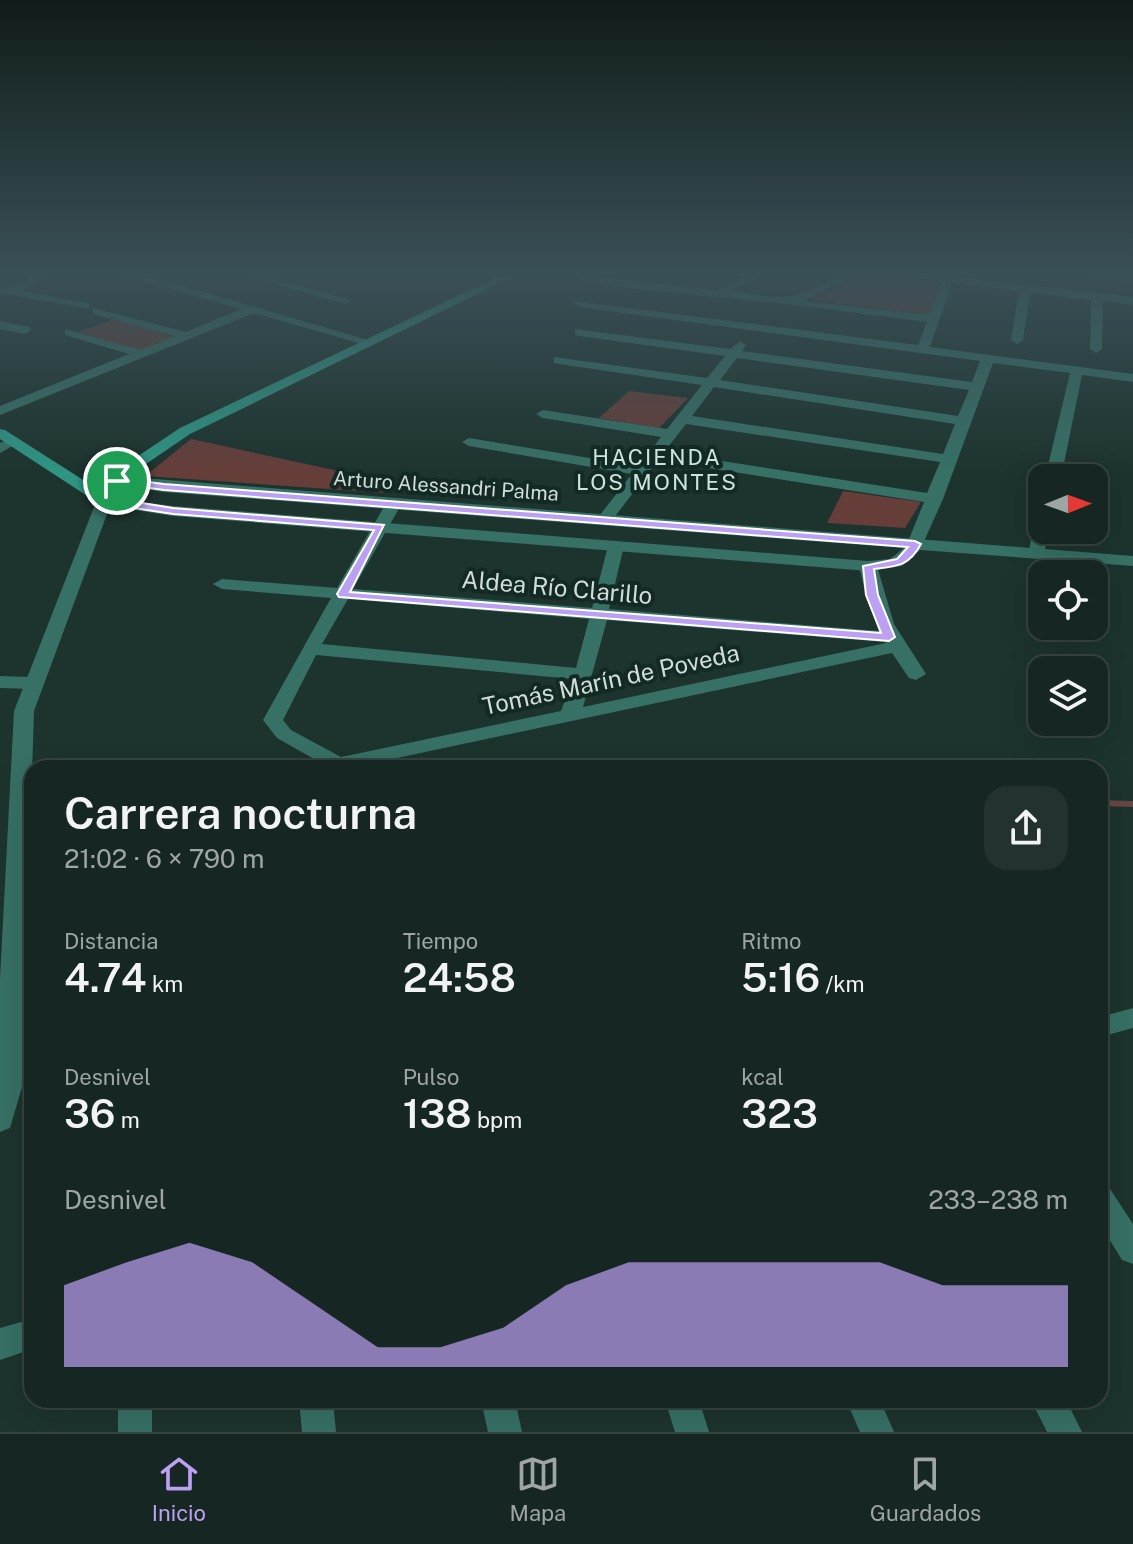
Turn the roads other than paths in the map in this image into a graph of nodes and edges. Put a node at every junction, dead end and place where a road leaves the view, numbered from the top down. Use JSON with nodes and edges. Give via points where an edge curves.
{"nodes":[{"id":1,"x":92,"y":339,"type":"edge"},
{"id":2,"x":181,"y":339,"type":"edge"},
{"id":3,"x":358,"y":339,"type":"edge"},
{"id":4,"x":376,"y":339,"type":"edge"},
{"id":5,"x":629,"y":339,"type":"edge"},
{"id":6,"x":744,"y":339,"type":"edge"},
{"id":7,"x":848,"y":339,"type":"edge"},
{"id":8,"x":927,"y":339,"type":"edge"},
{"id":9,"x":1096,"y":339,"type":"edge"},
{"id":10,"x":369,"y":342,"type":"junction"},
{"id":11,"x":923,"y":349,"type":"junction"},
{"id":12,"x":1096,"y":349,"type":"dead end"},
{"id":13,"x":733,"y":353,"type":"junction"},
{"id":14,"x":142,"y":354,"type":"junction"},
{"id":15,"x":988,"y":358,"type":"junction"},
{"id":16,"x":559,"y":360,"type":"dead end"},
{"id":17,"x":1077,"y":370,"type":"junction"},
{"id":18,"x":1133,"y":378,"type":"edge"},
{"id":19,"x":709,"y":383,"type":"junction"},
{"id":20,"x":977,"y":387,"type":"junction"},
{"id":21,"x":0,"y":411,"type":"edge"},
{"id":22,"x":543,"y":414,"type":"dead end"},
{"id":23,"x":681,"y":419,"type":"junction"},
{"id":24,"x":964,"y":421,"type":"junction"},
{"id":25,"x":669,"y":434,"type":"junction"},
{"id":26,"x":4,"y":441,"type":"edge"},
{"id":27,"x":469,"y":442,"type":"dead end"},
{"id":28,"x":652,"y":455,"type":"junction"},
{"id":29,"x":950,"y":459,"type":"junction"},
{"id":30,"x":1056,"y":464,"type":"edge"},
{"id":31,"x":639,"y":471,"type":"junction"},
{"id":32,"x":123,"y":476,"type":"junction"},
{"id":33,"x":66,"y":478,"type":"junction"},
{"id":34,"x":935,"y":499,"type":"junction"},
{"id":35,"x":104,"y":500,"type":"junction"},
{"id":36,"x":393,"y":505,"type":"junction"},
{"id":37,"x":604,"y":520,"type":"junction"},
{"id":38,"x":381,"y":528,"type":"junction"},
{"id":39,"x":915,"y":544,"type":"junction"},
{"id":40,"x":1038,"y":544,"type":"edge"},
{"id":41,"x":616,"y":546,"type":"junction"},
{"id":42,"x":1036,"y":554,"type":"junction"},
{"id":43,"x":1133,"y":561,"type":"edge"},
{"id":44,"x":868,"y":566,"type":"junction"},
{"id":45,"x":222,"y":584,"type":"dead end"},
{"id":46,"x":343,"y":594,"type":"junction"},
{"id":47,"x":598,"y":616,"type":"junction"},
{"id":48,"x":892,"y":642,"type":"junction"},
{"id":49,"x":310,"y":649,"type":"junction"},
{"id":50,"x":584,"y":674,"type":"junction"},
{"id":51,"x":916,"y":674,"type":"dead end"},
{"id":52,"x":0,"y":682,"type":"edge"},
{"id":53,"x":33,"y":683,"type":"junction"},
{"id":54,"x":570,"y":714,"type":"junction"},
{"id":55,"x":331,"y":760,"type":"edge"},
{"id":56,"x":357,"y":760,"type":"edge"},
{"id":57,"x":18,"y":914,"type":"junction"},
{"id":58,"x":0,"y":934,"type":"edge"},
{"id":59,"x":1132,"y":1020,"type":"edge"},
{"id":60,"x":1108,"y":1025,"type":"edge"},
{"id":61,"x":0,"y":1120,"type":"edge"},
{"id":62,"x":1108,"y":1211,"type":"edge"},
{"id":63,"x":1133,"y":1250,"type":"edge"},
{"id":64,"x":24,"y":1336,"type":"edge"},
{"id":65,"x":0,"y":1344,"type":"edge"},
{"id":66,"x":135,"y":1408,"type":"edge"},
{"id":67,"x":317,"y":1408,"type":"edge"},
{"id":68,"x":500,"y":1408,"type":"edge"},
{"id":69,"x":684,"y":1408,"type":"edge"},
{"id":70,"x":866,"y":1408,"type":"edge"},
{"id":71,"x":1052,"y":1408,"type":"edge"},
{"id":72,"x":135,"y":1432,"type":"edge"},
{"id":73,"x":319,"y":1432,"type":"edge"},
{"id":74,"x":505,"y":1432,"type":"edge"},
{"id":75,"x":692,"y":1432,"type":"edge"},
{"id":76,"x":877,"y":1432,"type":"edge"},
{"id":77,"x":1065,"y":1432,"type":"edge"}],
"edges":[{"from":1,"to":14,"type":"street"},
{"from":2,"to":14,"type":"street"},
{"from":3,"to":10,"type":"street"},
{"from":4,"to":10,"type":"main road"},
{"from":5,"to":13,"type":"street"},
{"from":6,"to":13,"type":"street"},
{"from":7,"to":11,"type":"street"},
{"from":8,"to":11,"type":"street"},
{"from":9,"to":12,"type":"street"},
{"from":10,"to":32,"type":"main road","via":[[185,431]]},
{"from":11,"to":15,"type":"street"},
{"from":13,"to":19,"type":"street"},
{"from":13,"to":20,"type":"street"},
{"from":14,"to":21,"type":"street"},
{"from":15,"to":17,"type":"street"},
{"from":15,"to":20,"type":"street"},
{"from":16,"to":19,"type":"street"},
{"from":17,"to":18,"type":"street"},
{"from":17,"to":30,"type":"street"},
{"from":19,"to":23,"type":"street"},
{"from":19,"to":24,"type":"street"},
{"from":20,"to":24,"type":"street"},
{"from":22,"to":25,"type":"street"},
{"from":23,"to":25,"type":"street"},
{"from":23,"to":29,"type":"street"},
{"from":24,"to":29,"type":"street"},
{"from":25,"to":28,"type":"street"},
{"from":26,"to":33,"type":"main road"},
{"from":27,"to":31,"type":"street"},
{"from":28,"to":31,"type":"street"},
{"from":28,"to":34,"type":"street"},
{"from":29,"to":34,"type":"street"},
{"from":31,"to":37,"type":"street"},
{"from":32,"to":33,"type":"main road"},
{"from":32,"to":35,"type":"main road"},
{"from":32,"to":36,"type":"street","name":"Arturo Alessandri Palma","via":[[164,487]]},
{"from":33,"to":35,"type":"main road"},
{"from":34,"to":39,"type":"street"},
{"from":35,"to":38,"type":"street","name":"Arturo Alessandri Palma","via":[[173,511]]},
{"from":35,"to":53,"type":"street"},
{"from":36,"to":37,"type":"street","name":"Arturo Alessandri Palma"},
{"from":36,"to":38,"type":"street"},
{"from":37,"to":39,"type":"street","name":"Arturo Alessandri Palma"},
{"from":38,"to":41,"type":"street","name":"Arturo Alessandri Palma"},
{"from":38,"to":46,"type":"street"},
{"from":39,"to":42,"type":"street","name":"Arturo Alessandri Palma"},
{"from":39,"to":44,"type":"street","name":"Arturo Alessandri Palma","via":[[900,562]]},
{"from":40,"to":42,"type":"street"},
{"from":41,"to":44,"type":"street","name":"Arturo Alessandri Palma"},
{"from":41,"to":47,"type":"street"},
{"from":42,"to":43,"type":"street","name":"Arturo Alessandri Palma"},
{"from":44,"to":48,"type":"street","via":[[872,595]]},
{"from":45,"to":46,"type":"street","name":"Aldea Río Clarillo"},
{"from":46,"to":47,"type":"street","name":"Aldea Río Clarillo"},
{"from":46,"to":49,"type":"street"},
{"from":47,"to":48,"type":"street","name":"Aldea Río Clarillo"},
{"from":47,"to":50,"type":"street"},
{"from":48,"to":51,"type":"street"},
{"from":48,"to":54,"type":"street","name":"Tomás Marín de Poveda"},
{"from":49,"to":50,"type":"street"},
{"from":49,"to":55,"type":"street","name":"Tomás Marín de Poveda","via":[[273,720],[284,734]]},
{"from":50,"to":54,"type":"street"},
{"from":52,"to":53,"type":"street"},
{"from":53,"to":57,"type":"street","via":[[24,711]]},
{"from":54,"to":56,"type":"street","name":"Tomás Marín de Poveda"},
{"from":57,"to":58,"type":"street"},
{"from":57,"to":61,"type":"street","via":[[8,1087]]},
{"from":59,"to":60,"type":"street"},
{"from":62,"to":63,"type":"street"},
{"from":64,"to":65,"type":"street"},
{"from":66,"to":72,"type":"street"},
{"from":67,"to":73,"type":"street"},
{"from":68,"to":74,"type":"street"},
{"from":69,"to":75,"type":"street"},
{"from":70,"to":76,"type":"street"},
{"from":71,"to":77,"type":"street"}]}
